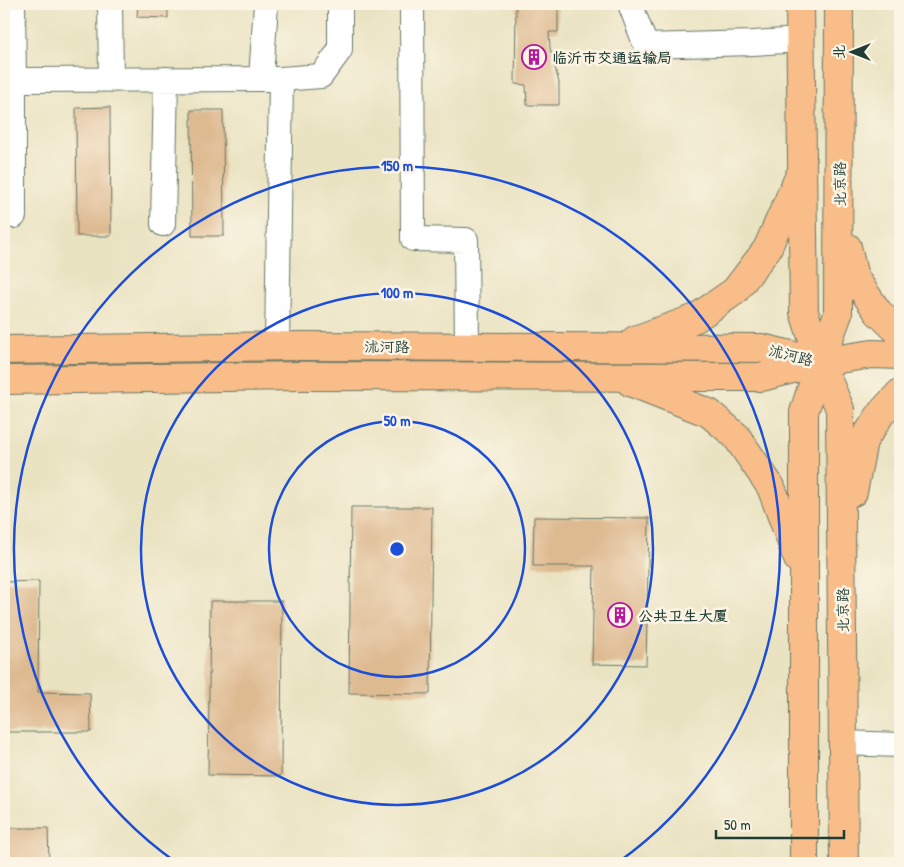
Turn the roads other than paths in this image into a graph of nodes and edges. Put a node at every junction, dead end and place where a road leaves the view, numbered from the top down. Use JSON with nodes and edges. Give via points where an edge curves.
{"nodes":[{"id":1,"x":13,"y":4,"type":"edge"},
{"id":2,"x":110,"y":4,"type":"edge"},
{"id":3,"x":266,"y":4,"type":"edge"},
{"id":4,"x":340,"y":4,"type":"edge"},
{"id":5,"x":412,"y":4,"type":"edge"},
{"id":6,"x":630,"y":4,"type":"edge"},
{"id":7,"x":800,"y":4,"type":"edge"},
{"id":8,"x":839,"y":4,"type":"edge"},
{"id":9,"x":801,"y":40,"type":"junction"},
{"id":10,"x":111,"y":79,"type":"junction"},
{"id":11,"x":166,"y":79,"type":"junction"},
{"id":12,"x":271,"y":79,"type":"junction"},
{"id":13,"x":14,"y":80,"type":"junction"},
{"id":14,"x":803,"y":169,"type":"junction"},
{"id":15,"x":838,"y":214,"type":"junction"},
{"id":16,"x":14,"y":216,"type":"dead end"},
{"id":17,"x":163,"y":224,"type":"dead end"},
{"id":18,"x":900,"y":333,"type":"edge"},
{"id":19,"x":277,"y":347,"type":"junction"},
{"id":20,"x":467,"y":347,"type":"junction"},
{"id":21,"x":614,"y":347,"type":"junction"},
{"id":22,"x":4,"y":350,"type":"edge"},
{"id":23,"x":900,"y":354,"type":"edge"},
{"id":24,"x":820,"y":362,"type":"junction"},
{"id":25,"x":900,"y":370,"type":"edge"},
{"id":26,"x":614,"y":376,"type":"junction"},
{"id":27,"x":4,"y":380,"type":"edge"},
{"id":28,"x":900,"y":393,"type":"edge"},
{"id":29,"x":842,"y":563,"type":"junction"},
{"id":30,"x":804,"y":576,"type":"junction"},
{"id":31,"x":843,"y":743,"type":"junction"},
{"id":32,"x":900,"y":746,"type":"edge"},
{"id":33,"x":804,"y":863,"type":"edge"},
{"id":34,"x":844,"y":863,"type":"edge"}],
"edges":[{"from":1,"to":13,"type":"street"},
{"from":2,"to":10,"type":"street"},
{"from":3,"to":12,"type":"street"},
{"from":4,"to":12,"type":"street","via":[[340,50],[321,76]]},
{"from":5,"to":20,"type":"street","via":[[413,239],[466,240]]},
{"from":6,"to":9,"type":"street","via":[[646,46]]},
{"from":7,"to":9,"type":"main road","name":"北京路"},
{"from":8,"to":15,"type":"main road","name":"北京路"},
{"from":9,"to":14,"type":"main road","name":"北京路"},
{"from":10,"to":11,"type":"street"},
{"from":10,"to":13,"type":"street"},
{"from":11,"to":12,"type":"street"},
{"from":11,"to":17,"type":"street"},
{"from":12,"to":19,"type":"street"},
{"from":13,"to":16,"type":"street"},
{"from":14,"to":21,"type":"main road","via":[[767,249],[735,291],[696,318]]},
{"from":14,"to":24,"type":"main road","name":"北京路","via":[[804,312]]},
{"from":15,"to":18,"type":"main road","via":[[854,277],[878,312]]},
{"from":15,"to":24,"type":"main road","name":"北京路","via":[[838,314]]},
{"from":19,"to":20,"type":"main road","name":"沭河路"},
{"from":19,"to":22,"type":"main road","name":"沭河路"},
{"from":20,"to":21,"type":"main road","name":"沭河路"},
{"from":21,"to":24,"type":"main road","name":"沭河路","via":[[762,348]]},
{"from":23,"to":24,"type":"main road","via":[[872,354]]},
{"from":24,"to":25,"type":"main road","via":[[872,370]]},
{"from":24,"to":26,"type":"main road","name":"沭河路","via":[[762,377]]},
{"from":24,"to":29,"type":"main road","name":"北京路","via":[[840,409]]},
{"from":24,"to":30,"type":"main road","name":"北京路","via":[[804,412]]},
{"from":26,"to":27,"type":"main road","name":"沭河路"},
{"from":26,"to":30,"type":"main road","via":[[709,413],[736,436],[771,487]]},
{"from":28,"to":29,"type":"main road","via":[[882,412],[863,441]]},
{"from":29,"to":31,"type":"main road","name":"北京路"},
{"from":30,"to":33,"type":"main road","name":"北京路"},
{"from":31,"to":32,"type":"street"},
{"from":31,"to":34,"type":"main road","name":"北京路"}]}
